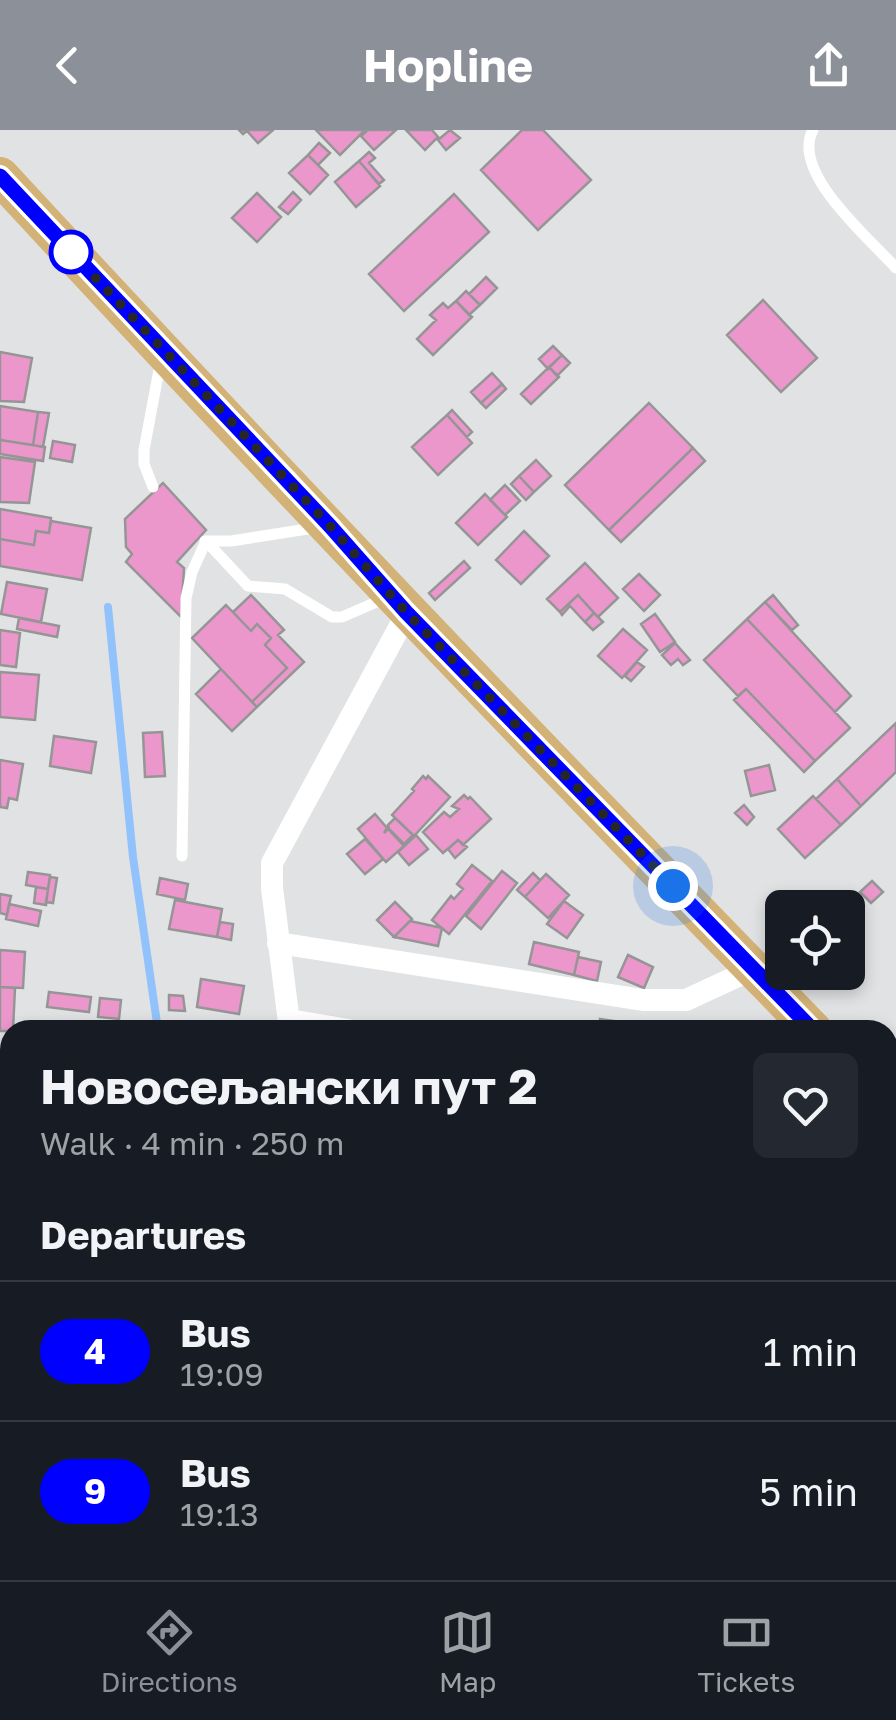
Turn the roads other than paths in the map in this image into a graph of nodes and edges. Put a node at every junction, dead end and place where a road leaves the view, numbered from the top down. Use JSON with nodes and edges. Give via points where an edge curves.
{"nodes":[{"id":1,"x":813,"y":130,"type":"edge"},
{"id":2,"x":0,"y":176,"type":"edge"},
{"id":3,"x":896,"y":268,"type":"edge"},
{"id":4,"x":163,"y":350,"type":"junction"},
{"id":5,"x":153,"y":487,"type":"dead end"},
{"id":6,"x":330,"y":526,"type":"junction"},
{"id":7,"x":204,"y":541,"type":"junction"},
{"id":8,"x":399,"y":604,"type":"junction"},
{"id":9,"x":182,"y":856,"type":"dead end"},
{"id":10,"x":278,"y":943,"type":"junction"},
{"id":11,"x":753,"y":968,"type":"junction"},
{"id":12,"x":289,"y":1020,"type":"edge"},
{"id":13,"x":803,"y":1020,"type":"edge"}],
"edges":[{"from":1,"to":3,"type":"lane","via":[[807,157],[817,180]]},
{"from":2,"to":4,"type":"main road"},
{"from":4,"to":5,"type":"lane","via":[[144,450]]},
{"from":4,"to":6,"type":"main road"},
{"from":6,"to":7,"type":"lane"},
{"from":6,"to":8,"type":"main road"},
{"from":7,"to":8,"type":"lane","via":[[248,586],[285,588],[325,616]]},
{"from":7,"to":9,"type":"lane","via":[[186,598]]},
{"from":8,"to":10,"type":"street","via":[[275,854]]},
{"from":8,"to":11,"type":"main road"},
{"from":10,"to":11,"type":"street","via":[[643,1000],[686,1000]]},
{"from":10,"to":12,"type":"street"},
{"from":11,"to":13,"type":"main road"}]}
